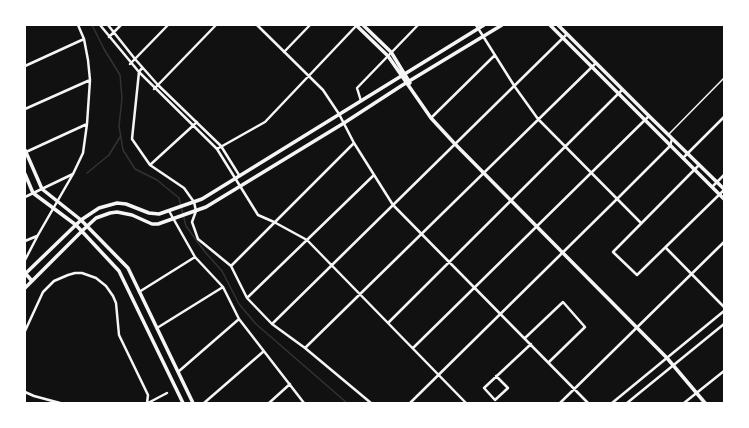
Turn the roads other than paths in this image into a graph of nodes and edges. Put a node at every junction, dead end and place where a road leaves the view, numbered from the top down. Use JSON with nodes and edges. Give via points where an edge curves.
{"nodes":[{"id":1,"x":78,"y":25,"type":"edge"},
{"id":2,"x":100,"y":25,"type":"edge"},
{"id":3,"x":108,"y":25,"type":"edge"},
{"id":4,"x":121,"y":25,"type":"edge"},
{"id":5,"x":168,"y":25,"type":"edge"},
{"id":6,"x":216,"y":25,"type":"edge"},
{"id":7,"x":257,"y":25,"type":"edge"},
{"id":8,"x":263,"y":25,"type":"edge"},
{"id":9,"x":310,"y":25,"type":"edge"},
{"id":10,"x":357,"y":25,"type":"edge"},
{"id":11,"x":363,"y":25,"type":"edge"},
{"id":12,"x":418,"y":25,"type":"edge"},
{"id":13,"x":484,"y":25,"type":"edge"},
{"id":14,"x":502,"y":25,"type":"edge"},
{"id":15,"x":550,"y":25,"type":"edge"},
{"id":16,"x":558,"y":25,"type":"edge"},
{"id":17,"x":478,"y":27,"type":"edge"},
{"id":18,"x":260,"y":28,"type":"junction"},
{"id":19,"x":114,"y":32,"type":"junction"},
{"id":20,"x":567,"y":34,"type":"junction"},
{"id":21,"x":484,"y":36,"type":"junction"},
{"id":22,"x":109,"y":37,"type":"junction"},
{"id":23,"x":563,"y":38,"type":"junction"},
{"id":24,"x":84,"y":40,"type":"junction"},
{"id":25,"x":284,"y":52,"type":"junction"},
{"id":26,"x":391,"y":52,"type":"junction"},
{"id":27,"x":495,"y":55,"type":"junction"},
{"id":28,"x":388,"y":56,"type":"junction"},
{"id":29,"x":135,"y":59,"type":"junction"},
{"id":30,"x":596,"y":63,"type":"junction"},
{"id":31,"x":130,"y":64,"type":"junction"},
{"id":32,"x":25,"y":66,"type":"edge"},
{"id":33,"x":592,"y":67,"type":"junction"},
{"id":34,"x":142,"y":68,"type":"junction"},
{"id":35,"x":138,"y":72,"type":"junction"},
{"id":36,"x":404,"y":75,"type":"junction"},
{"id":37,"x":309,"y":76,"type":"junction"},
{"id":38,"x":724,"y":78,"type":"edge"},
{"id":39,"x":90,"y":80,"type":"junction"},
{"id":40,"x":408,"y":82,"type":"junction"},
{"id":41,"x":158,"y":85,"type":"junction"},
{"id":42,"x":515,"y":87,"type":"junction"},
{"id":43,"x":154,"y":89,"type":"junction"},
{"id":44,"x":622,"y":90,"type":"junction"},
{"id":45,"x":619,"y":94,"type":"junction"},
{"id":46,"x":361,"y":101,"type":"junction"},
{"id":47,"x":25,"y":109,"type":"edge"},
{"id":48,"x":339,"y":114,"type":"junction"},
{"id":49,"x":649,"y":116,"type":"junction"},
{"id":50,"x":724,"y":116,"type":"edge"},
{"id":51,"x":431,"y":118,"type":"junction"},
{"id":52,"x":538,"y":119,"type":"junction"},
{"id":53,"x":645,"y":120,"type":"junction"},
{"id":54,"x":197,"y":122,"type":"junction"},
{"id":55,"x":344,"y":123,"type":"junction"},
{"id":56,"x":87,"y":124,"type":"junction"},
{"id":57,"x":194,"y":126,"type":"junction"},
{"id":58,"x":668,"y":135,"type":"junction"},
{"id":59,"x":672,"y":139,"type":"junction"},
{"id":60,"x":354,"y":143,"type":"junction"},
{"id":61,"x":455,"y":144,"type":"junction"},
{"id":62,"x":221,"y":146,"type":"junction"},
{"id":63,"x":670,"y":146,"type":"junction"},
{"id":64,"x":566,"y":147,"type":"junction"},
{"id":65,"x":217,"y":149,"type":"junction"},
{"id":66,"x":25,"y":151,"type":"edge"},
{"id":67,"x":687,"y":154,"type":"junction"},
{"id":68,"x":683,"y":158,"type":"junction"},
{"id":69,"x":150,"y":165,"type":"junction"},
{"id":70,"x":700,"y":165,"type":"junction"},
{"id":71,"x":695,"y":170,"type":"junction"},
{"id":72,"x":484,"y":172,"type":"junction"},
{"id":73,"x":591,"y":173,"type":"junction"},
{"id":74,"x":25,"y":174,"type":"edge"},
{"id":75,"x":73,"y":174,"type":"junction"},
{"id":76,"x":240,"y":175,"type":"junction"},
{"id":77,"x":374,"y":175,"type":"junction"},
{"id":78,"x":724,"y":176,"type":"edge"},
{"id":79,"x":235,"y":178,"type":"junction"},
{"id":80,"x":717,"y":182,"type":"junction"},
{"id":81,"x":240,"y":186,"type":"junction"},
{"id":82,"x":712,"y":187,"type":"junction"},
{"id":83,"x":42,"y":189,"type":"junction"},
{"id":84,"x":724,"y":189,"type":"edge"},
{"id":85,"x":33,"y":193,"type":"junction"},
{"id":86,"x":720,"y":194,"type":"junction"},
{"id":87,"x":25,"y":197,"type":"edge"},
{"id":88,"x":617,"y":199,"type":"junction"},
{"id":89,"x":724,"y":199,"type":"edge"},
{"id":90,"x":511,"y":200,"type":"junction"},
{"id":91,"x":58,"y":201,"type":"junction"},
{"id":92,"x":194,"y":202,"type":"junction"},
{"id":93,"x":393,"y":205,"type":"junction"},
{"id":94,"x":53,"y":209,"type":"junction"},
{"id":95,"x":169,"y":211,"type":"junction"},
{"id":96,"x":196,"y":211,"type":"junction"},
{"id":97,"x":81,"y":220,"type":"junction"},
{"id":98,"x":173,"y":220,"type":"junction"},
{"id":99,"x":274,"y":222,"type":"junction"},
{"id":100,"x":642,"y":223,"type":"junction"},
{"id":101,"x":76,"y":225,"type":"junction"},
{"id":102,"x":87,"y":226,"type":"junction"},
{"id":103,"x":537,"y":226,"type":"junction"},
{"id":104,"x":82,"y":231,"type":"junction"},
{"id":105,"x":421,"y":234,"type":"junction"},
{"id":106,"x":38,"y":236,"type":"junction"},
{"id":107,"x":307,"y":240,"type":"junction"},
{"id":108,"x":25,"y":242,"type":"edge"},
{"id":109,"x":724,"y":242,"type":"edge"},
{"id":110,"x":666,"y":248,"type":"junction"},
{"id":111,"x":563,"y":253,"type":"junction"},
{"id":112,"x":195,"y":257,"type":"junction"},
{"id":113,"x":25,"y":260,"type":"edge"},
{"id":114,"x":449,"y":262,"type":"junction"},
{"id":115,"x":332,"y":265,"type":"junction"},
{"id":116,"x":231,"y":266,"type":"junction"},
{"id":117,"x":25,"y":273,"type":"edge"},
{"id":118,"x":692,"y":275,"type":"junction"},
{"id":119,"x":32,"y":281,"type":"junction"},
{"id":120,"x":135,"y":284,"type":"junction"},
{"id":121,"x":223,"y":286,"type":"junction"},
{"id":122,"x":475,"y":287,"type":"junction"},
{"id":123,"x":25,"y":288,"type":"edge"},
{"id":124,"x":127,"y":288,"type":"junction"},
{"id":125,"x":139,"y":292,"type":"junction"},
{"id":126,"x":360,"y":294,"type":"junction"},
{"id":127,"x":247,"y":298,"type":"junction"},
{"id":128,"x":724,"y":309,"type":"edge"},
{"id":129,"x":500,"y":313,"type":"junction"},
{"id":130,"x":239,"y":319,"type":"junction"},
{"id":131,"x":388,"y":323,"type":"junction"},
{"id":132,"x":272,"y":324,"type":"junction"},
{"id":133,"x":724,"y":324,"type":"edge"},
{"id":134,"x":157,"y":328,"type":"junction"},
{"id":135,"x":637,"y":328,"type":"junction"},
{"id":136,"x":25,"y":331,"type":"edge"},
{"id":137,"x":525,"y":338,"type":"junction"},
{"id":138,"x":531,"y":344,"type":"junction"},
{"id":139,"x":305,"y":348,"type":"junction"},
{"id":140,"x":412,"y":348,"type":"junction"},
{"id":141,"x":264,"y":351,"type":"junction"},
{"id":142,"x":666,"y":358,"type":"junction"},
{"id":143,"x":549,"y":362,"type":"junction"},
{"id":144,"x":673,"y":366,"type":"junction"},
{"id":145,"x":724,"y":371,"type":"edge"},
{"id":146,"x":178,"y":372,"type":"junction"},
{"id":147,"x":438,"y":374,"type":"junction"},
{"id":148,"x":496,"y":376,"type":"junction"},
{"id":149,"x":290,"y":384,"type":"junction"},
{"id":150,"x":574,"y":388,"type":"junction"},
{"id":151,"x":25,"y":392,"type":"edge"},
{"id":152,"x":168,"y":393,"type":"dead end"},
{"id":153,"x":696,"y":394,"type":"junction"},
{"id":154,"x":60,"y":403,"type":"edge"},
{"id":155,"x":147,"y":403,"type":"edge"},
{"id":156,"x":183,"y":403,"type":"edge"},
{"id":157,"x":193,"y":403,"type":"edge"},
{"id":158,"x":204,"y":403,"type":"edge"},
{"id":159,"x":269,"y":403,"type":"edge"},
{"id":160,"x":304,"y":403,"type":"edge"},
{"id":161,"x":371,"y":403,"type":"edge"},
{"id":162,"x":410,"y":403,"type":"edge"},
{"id":163,"x":466,"y":403,"type":"edge"},
{"id":164,"x":560,"y":403,"type":"edge"},
{"id":165,"x":588,"y":403,"type":"edge"},
{"id":166,"x":612,"y":403,"type":"edge"},
{"id":167,"x":628,"y":403,"type":"edge"},
{"id":168,"x":684,"y":403,"type":"edge"},
{"id":169,"x":704,"y":403,"type":"edge"}],
"edges":[{"from":1,"to":24,"type":"street"},
{"from":2,"to":22,"type":"street"},
{"from":3,"to":19,"type":"street"},
{"from":4,"to":19,"type":"street"},
{"from":5,"to":29,"type":"street"},
{"from":6,"to":41,"type":"street"},
{"from":7,"to":18,"type":"street"},
{"from":8,"to":18,"type":"street"},
{"from":9,"to":25,"type":"street"},
{"from":10,"to":28,"type":"street"},
{"from":10,"to":37,"type":"street"},
{"from":11,"to":26,"type":"street"},
{"from":12,"to":26,"type":"street"},
{"from":13,"to":17,"type":"street"},
{"from":14,"to":21,"type":"street"},
{"from":15,"to":23,"type":"street"},
{"from":16,"to":20,"type":"street"},
{"from":17,"to":21,"type":"street"},
{"from":17,"to":36,"type":"street"},
{"from":18,"to":25,"type":"street"},
{"from":19,"to":22,"type":"street"},
{"from":19,"to":29,"type":"street"},
{"from":20,"to":23,"type":"street"},
{"from":20,"to":30,"type":"street"},
{"from":21,"to":27,"type":"street"},
{"from":21,"to":40,"type":"street"},
{"from":22,"to":31,"type":"street"},
{"from":23,"to":33,"type":"street"},
{"from":23,"to":42,"type":"street"},
{"from":24,"to":32,"type":"street"},
{"from":24,"to":39,"type":"street"},
{"from":25,"to":37,"type":"street"},
{"from":26,"to":28,"type":"street"},
{"from":26,"to":36,"type":"street"},
{"from":27,"to":42,"type":"street"},
{"from":27,"to":51,"type":"street"},
{"from":28,"to":36,"type":"street"},
{"from":28,"to":46,"type":"street","via":[[357,88]]},
{"from":29,"to":31,"type":"street"},
{"from":29,"to":34,"type":"street"},
{"from":30,"to":33,"type":"street"},
{"from":30,"to":44,"type":"street"},
{"from":31,"to":35,"type":"street"},
{"from":33,"to":45,"type":"street"},
{"from":33,"to":52,"type":"street"},
{"from":34,"to":35,"type":"street"},
{"from":34,"to":41,"type":"street"},
{"from":35,"to":43,"type":"street"},
{"from":35,"to":69,"type":"street","via":[[132,139]]},
{"from":36,"to":40,"type":"street"},
{"from":36,"to":46,"type":"street"},
{"from":37,"to":48,"type":"street","via":[[323,90]]},
{"from":37,"to":62,"type":"street","via":[[265,122]]},
{"from":38,"to":58,"type":"lane"},
{"from":39,"to":47,"type":"street"},
{"from":39,"to":56,"type":"street"},
{"from":40,"to":51,"type":"street"},
{"from":40,"to":55,"type":"street"},
{"from":41,"to":43,"type":"street"},
{"from":41,"to":54,"type":"street"},
{"from":42,"to":52,"type":"street"},
{"from":42,"to":61,"type":"street"},
{"from":43,"to":57,"type":"street"},
{"from":44,"to":45,"type":"street"},
{"from":44,"to":49,"type":"street"},
{"from":45,"to":53,"type":"street"},
{"from":45,"to":64,"type":"street"},
{"from":46,"to":48,"type":"street"},
{"from":48,"to":55,"type":"street"},
{"from":48,"to":76,"type":"street"},
{"from":49,"to":53,"type":"street"},
{"from":49,"to":58,"type":"street"},
{"from":50,"to":67,"type":"street"},
{"from":51,"to":61,"type":"street"},
{"from":52,"to":64,"type":"street"},
{"from":52,"to":72,"type":"street"},
{"from":53,"to":63,"type":"street"},
{"from":53,"to":73,"type":"street"},
{"from":54,"to":57,"type":"street"},
{"from":54,"to":62,"type":"street"},
{"from":55,"to":60,"type":"street"},
{"from":55,"to":81,"type":"street"},
{"from":56,"to":66,"type":"street"},
{"from":56,"to":75,"type":"street","via":[[83,153]]},
{"from":57,"to":65,"type":"street"},
{"from":57,"to":69,"type":"street"},
{"from":58,"to":59,"type":"street"},
{"from":59,"to":63,"type":"street"},
{"from":59,"to":67,"type":"street"},
{"from":60,"to":77,"type":"street"},
{"from":60,"to":99,"type":"street"},
{"from":61,"to":72,"type":"street"},
{"from":61,"to":93,"type":"street"},
{"from":62,"to":65,"type":"street"},
{"from":62,"to":76,"type":"street"},
{"from":63,"to":68,"type":"street"},
{"from":63,"to":88,"type":"street"},
{"from":64,"to":73,"type":"street"},
{"from":64,"to":90,"type":"street"},
{"from":65,"to":79,"type":"street"},
{"from":66,"to":83,"type":"street"},
{"from":67,"to":68,"type":"street"},
{"from":67,"to":70,"type":"street"},
{"from":68,"to":71,"type":"street"},
{"from":69,"to":92,"type":"street","via":[[184,188]]},
{"from":70,"to":71,"type":"street"},
{"from":70,"to":80,"type":"street"},
{"from":71,"to":82,"type":"street"},
{"from":71,"to":100,"type":"street"},
{"from":72,"to":90,"type":"street"},
{"from":72,"to":105,"type":"street"},
{"from":73,"to":88,"type":"street"},
{"from":73,"to":103,"type":"street"},
{"from":74,"to":85,"type":"street"},
{"from":75,"to":83,"type":"street"},
{"from":75,"to":91,"type":"street"},
{"from":76,"to":79,"type":"street"},
{"from":77,"to":93,"type":"street"},
{"from":77,"to":107,"type":"street"},
{"from":78,"to":80,"type":"street"},
{"from":79,"to":81,"type":"street"},
{"from":79,"to":92,"type":"street"},
{"from":80,"to":82,"type":"street"},
{"from":80,"to":84,"type":"street"},
{"from":81,"to":96,"type":"street"},
{"from":81,"to":99,"type":"street","via":[[258,215]]},
{"from":82,"to":86,"type":"street"},
{"from":83,"to":85,"type":"street"},
{"from":83,"to":91,"type":"street"},
{"from":84,"to":86,"type":"street"},
{"from":85,"to":87,"type":"street"},
{"from":85,"to":94,"type":"street"},
{"from":86,"to":89,"type":"street"},
{"from":86,"to":110,"type":"street"},
{"from":88,"to":100,"type":"street"},
{"from":88,"to":111,"type":"street"},
{"from":90,"to":103,"type":"street"},
{"from":90,"to":114,"type":"street"},
{"from":91,"to":94,"type":"street"},
{"from":91,"to":97,"type":"street"},
{"from":92,"to":95,"type":"street"},
{"from":92,"to":96,"type":"street"},
{"from":93,"to":105,"type":"street"},
{"from":93,"to":115,"type":"street"},
{"from":94,"to":101,"type":"street"},
{"from":94,"to":106,"type":"street"},
{"from":95,"to":97,"type":"street","via":[[154,214],[135,206],[117,203],[99,208]]},
{"from":95,"to":98,"type":"street"},
{"from":96,"to":98,"type":"street"},
{"from":96,"to":116,"type":"street","via":[[192,222],[198,239]]},
{"from":97,"to":101,"type":"street"},
{"from":97,"to":102,"type":"street"},
{"from":98,"to":102,"type":"street","via":[[152,224],[132,215],[117,212],[102,215]]},
{"from":98,"to":112,"type":"street"},
{"from":99,"to":107,"type":"street"},
{"from":99,"to":116,"type":"street"},
{"from":100,"to":110,"type":"street","via":[[613,252],[637,275]]},
{"from":101,"to":104,"type":"street"},
{"from":101,"to":117,"type":"street"},
{"from":102,"to":104,"type":"street"},
{"from":102,"to":120,"type":"street","via":[[128,268]]},
{"from":103,"to":111,"type":"street"},
{"from":103,"to":122,"type":"street"},
{"from":104,"to":119,"type":"street"},
{"from":104,"to":124,"type":"street","via":[[119,271]]},
{"from":105,"to":114,"type":"street"},
{"from":105,"to":126,"type":"street"},
{"from":106,"to":108,"type":"street"},
{"from":106,"to":113,"type":"street"},
{"from":107,"to":115,"type":"street"},
{"from":107,"to":127,"type":"street"},
{"from":109,"to":118,"type":"street"},
{"from":110,"to":118,"type":"street"},
{"from":111,"to":129,"type":"street"},
{"from":111,"to":135,"type":"street"},
{"from":112,"to":121,"type":"street"},
{"from":112,"to":125,"type":"street"},
{"from":114,"to":122,"type":"street"},
{"from":114,"to":131,"type":"street"},
{"from":115,"to":126,"type":"street"},
{"from":115,"to":132,"type":"street"},
{"from":116,"to":127,"type":"street"},
{"from":117,"to":119,"type":"street"},
{"from":118,"to":128,"type":"street"},
{"from":118,"to":135,"type":"street"},
{"from":119,"to":123,"type":"street"},
{"from":120,"to":124,"type":"street"},
{"from":120,"to":125,"type":"street"},
{"from":121,"to":130,"type":"street"},
{"from":121,"to":134,"type":"street"},
{"from":122,"to":129,"type":"street"},
{"from":122,"to":140,"type":"street"},
{"from":124,"to":156,"type":"street"},
{"from":125,"to":134,"type":"street"},
{"from":126,"to":131,"type":"street"},
{"from":126,"to":139,"type":"street"},
{"from":127,"to":132,"type":"street"},
{"from":128,"to":142,"type":"street"},
{"from":129,"to":137,"type":"street"},
{"from":129,"to":147,"type":"street"},
{"from":130,"to":141,"type":"street"},
{"from":130,"to":146,"type":"street"},
{"from":131,"to":140,"type":"street"},
{"from":132,"to":139,"type":"street"},
{"from":133,"to":144,"type":"street"},
{"from":134,"to":146,"type":"street"},
{"from":135,"to":142,"type":"street"},
{"from":135,"to":150,"type":"street"},
{"from":136,"to":155,"type":"street","via":[[43,292],[54,281],[75,273],[96,278],[113,296],[119,335],[148,395]]},
{"from":137,"to":138,"type":"street"},
{"from":137,"to":143,"type":"street","via":[[563,302],[585,327]]},
{"from":138,"to":143,"type":"street"},
{"from":138,"to":148,"type":"street"},
{"from":139,"to":161,"type":"street"},
{"from":140,"to":147,"type":"street"},
{"from":141,"to":149,"type":"street"},
{"from":141,"to":158,"type":"street"},
{"from":142,"to":144,"type":"street"},
{"from":142,"to":166,"type":"street"},
{"from":143,"to":150,"type":"street"},
{"from":144,"to":153,"type":"street"},
{"from":144,"to":167,"type":"street"},
{"from":145,"to":153,"type":"street"},
{"from":146,"to":157,"type":"street"},
{"from":147,"to":162,"type":"street"},
{"from":147,"to":163,"type":"street"},
{"from":148,"to":148,"type":"street","via":[[484,388],[495,400],[508,388]]},
{"from":149,"to":159,"type":"street"},
{"from":149,"to":160,"type":"street"},
{"from":150,"to":164,"type":"street"},
{"from":150,"to":165,"type":"street"},
{"from":151,"to":154,"type":"street"},
{"from":152,"to":155,"type":"street"},
{"from":153,"to":168,"type":"street"},
{"from":153,"to":169,"type":"street"}]}
